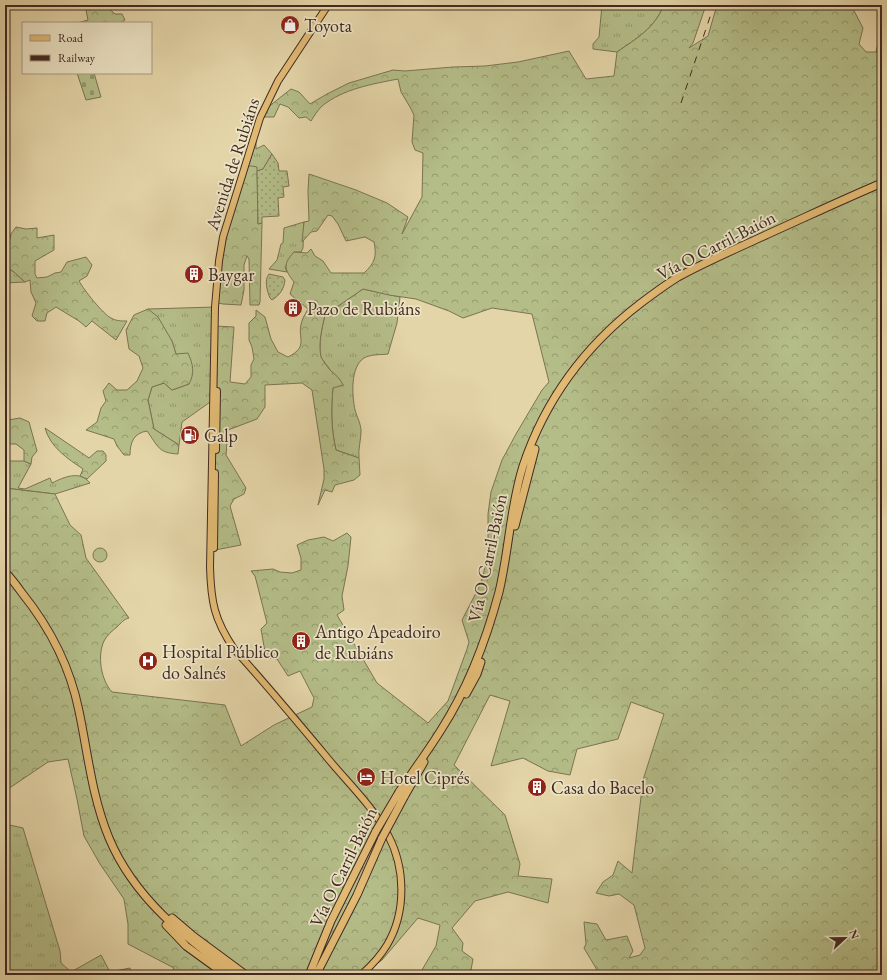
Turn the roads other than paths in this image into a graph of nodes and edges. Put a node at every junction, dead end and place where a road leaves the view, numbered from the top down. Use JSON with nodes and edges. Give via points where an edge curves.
{"nodes":[{"id":1,"x":328,"y":5,"type":"edge"},
{"id":2,"x":882,"y":183,"type":"edge"},
{"id":3,"x":5,"y":572,"type":"edge"},
{"id":4,"x":86,"y":753,"type":"junction"},
{"id":5,"x":401,"y":794,"type":"junction"},
{"id":6,"x":142,"y":893,"type":"junction"},
{"id":7,"x":362,"y":974,"type":"edge"},
{"id":8,"x":226,"y":975,"type":"edge"},
{"id":9,"x":237,"y":975,"type":"edge"},
{"id":10,"x":246,"y":975,"type":"edge"},
{"id":11,"x":309,"y":975,"type":"edge"},
{"id":12,"x":316,"y":975,"type":"edge"}],
"edges":[{"from":1,"to":7,"type":"main road","name":"Avenida de Rubiáns","via":[[278,81],[260,118],[223,237],[215,307],[210,588],[217,619],[234,649],[366,804],[388,834],[394,848],[399,862],[399,915],[387,945],[377,960]]},
{"from":2,"to":5,"type":"highway","name":"Vía O Carril-Baión","via":[[677,278],[619,320],[585,356],[559,390],[523,466],[515,495],[499,590],[477,662],[442,730]]},
{"from":3,"to":4,"type":"highway","via":[[35,608],[53,636],[67,666],[79,710]]},
{"from":4,"to":6,"type":"highway","via":[[97,805],[109,838],[120,861]]},
{"from":4,"to":8,"type":"highway","via":[[87,774],[100,822],[125,875],[153,912],[186,946]]},
{"from":5,"to":11,"type":"highway","name":"Vía O Carril-Baión","bridge":true,"via":[[376,831],[331,921]]},
{"from":5,"to":12,"type":"highway","name":"Vía O Carril-Baión","bridge":true,"via":[[357,895]]},
{"from":6,"to":9,"type":"highway","via":[[169,922]]},
{"from":6,"to":10,"type":"highway","via":[[192,935]]}]}
